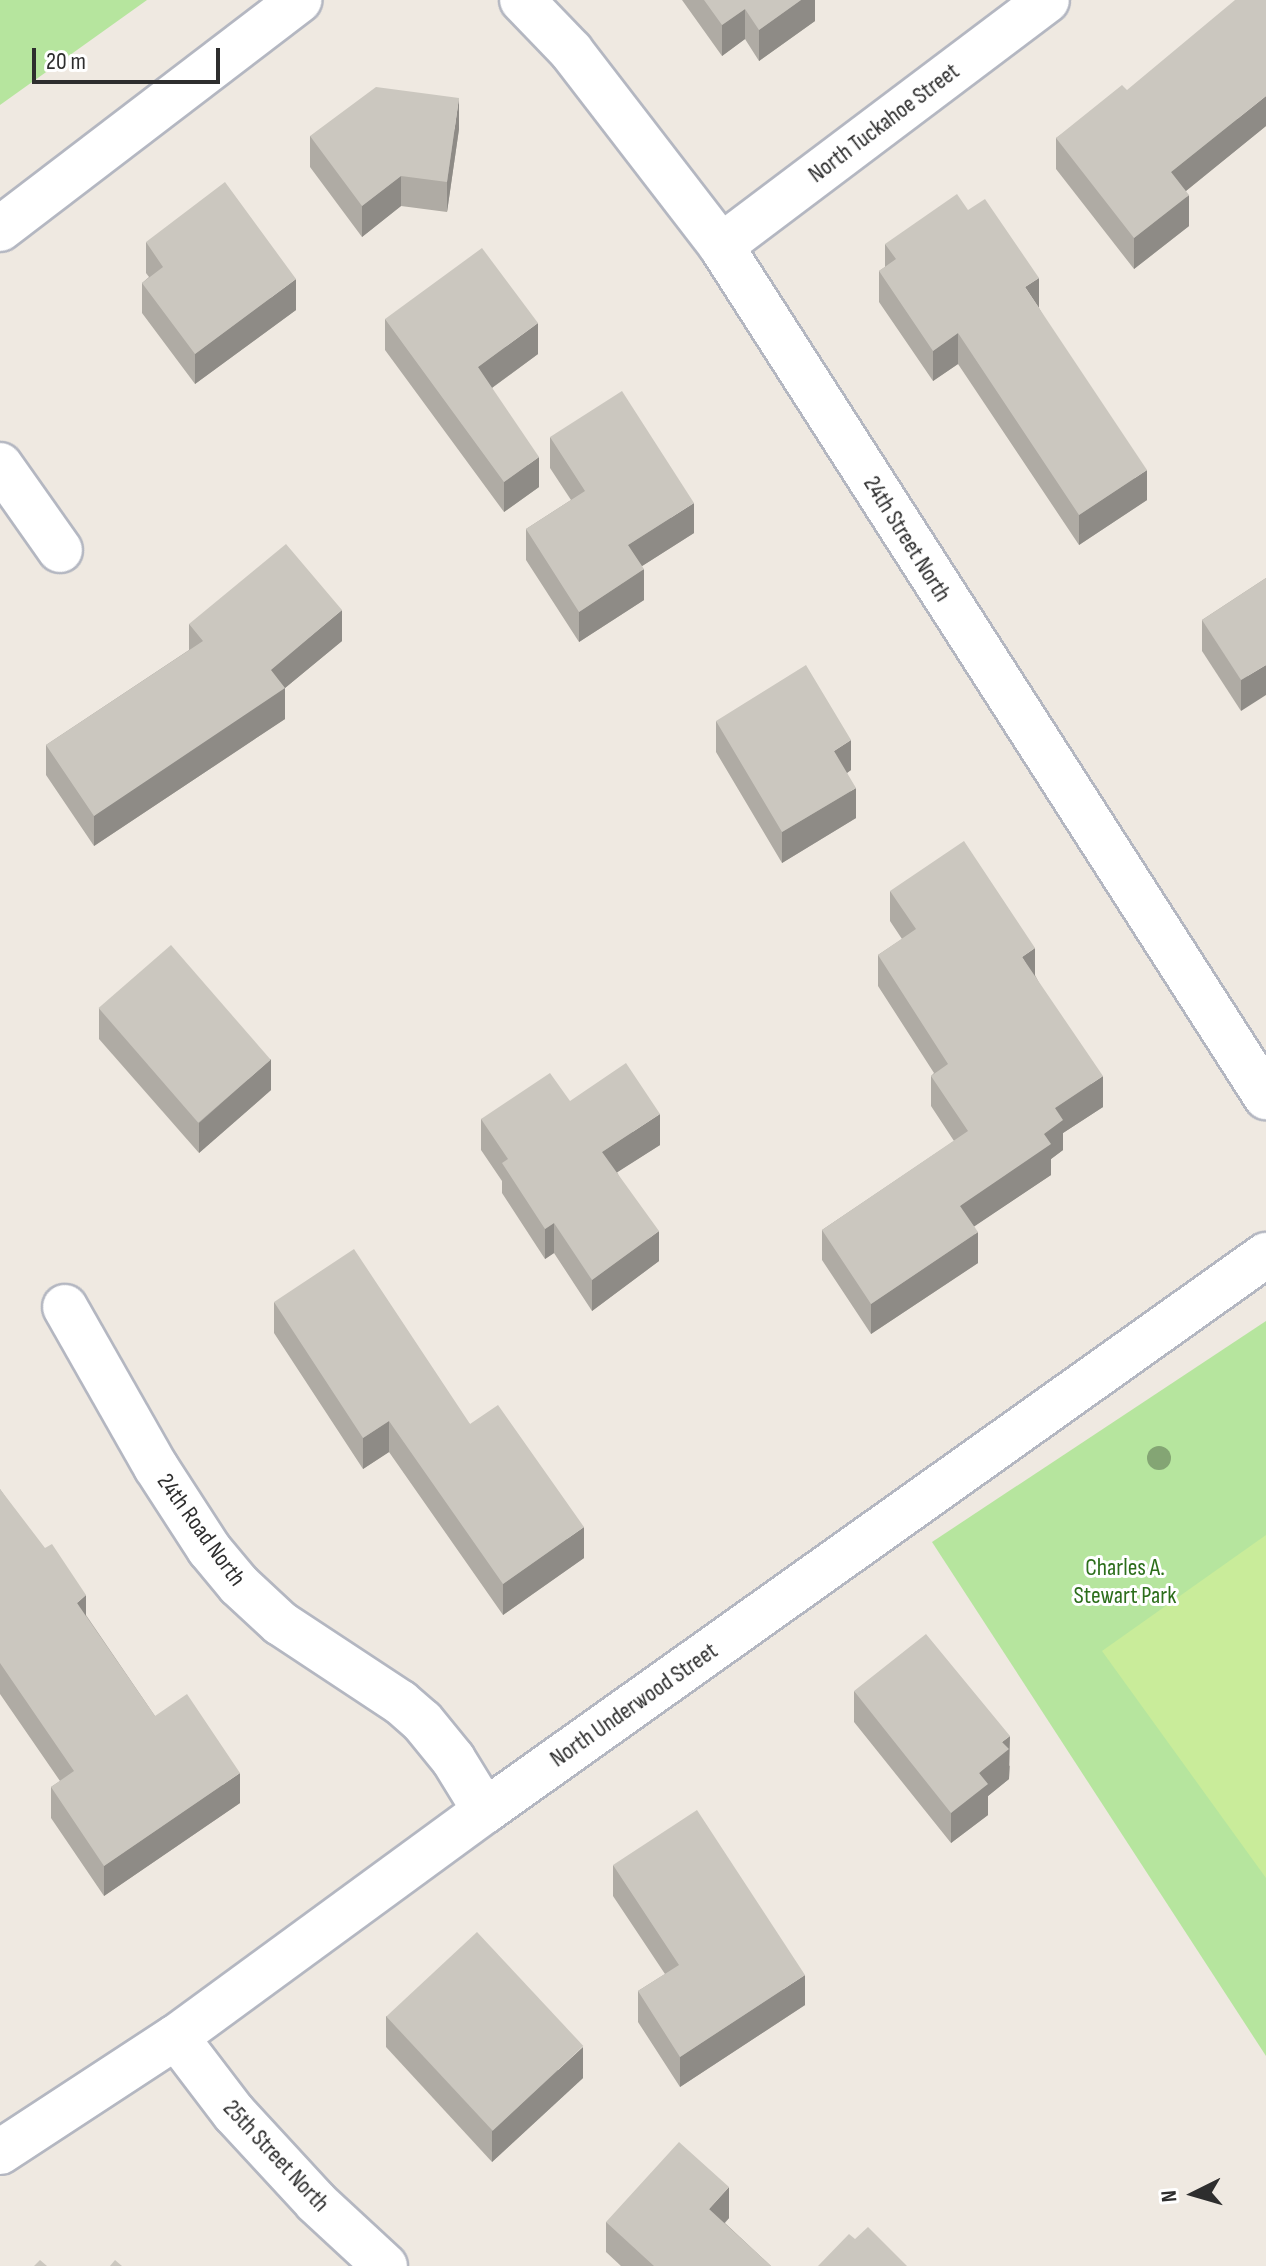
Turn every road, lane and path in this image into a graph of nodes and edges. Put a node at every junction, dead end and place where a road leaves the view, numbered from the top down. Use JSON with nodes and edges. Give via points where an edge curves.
{"nodes":[{"id":1,"x":300,"y":0,"type":"edge"},
{"id":2,"x":522,"y":0,"type":"edge"},
{"id":3,"x":1047,"y":0,"type":"edge"},
{"id":4,"x":0,"y":229,"type":"edge"},
{"id":5,"x":721,"y":246,"type":"junction"},
{"id":6,"x":0,"y":465,"type":"edge"},
{"id":7,"x":60,"y":550,"type":"dead end"},
{"id":8,"x":1266,"y":1097,"type":"edge"},
{"id":9,"x":1266,"y":1255,"type":"edge"},
{"id":10,"x":65,"y":1307,"type":"dead end"},
{"id":11,"x":485,"y":1811,"type":"junction"},
{"id":12,"x":176,"y":2037,"type":"junction"},
{"id":13,"x":0,"y":2152,"type":"edge"},
{"id":14,"x":385,"y":2266,"type":"edge"}],
"edges":[{"from":1,"to":4,"type":"street"},
{"from":2,"to":5,"type":"street","name":"24th Street North","via":[[571,51]]},
{"from":3,"to":5,"type":"street","name":"North Tuckahoe Street"},
{"from":5,"to":8,"type":"street","name":"24th Street North"},
{"from":6,"to":7,"type":"street"},
{"from":9,"to":11,"type":"street","name":"North Underwood Street"},
{"from":10,"to":11,"type":"street","name":"24th Road North","via":[[156,1467],[239,1585],[280,1623],[422,1721]]},
{"from":11,"to":12,"type":"street","name":"North Underwood Street"},
{"from":12,"to":13,"type":"street","name":"North Underwood Street"},
{"from":12,"to":14,"type":"street","name":"25th Street North","via":[[234,2113],[316,2202]]}]}
